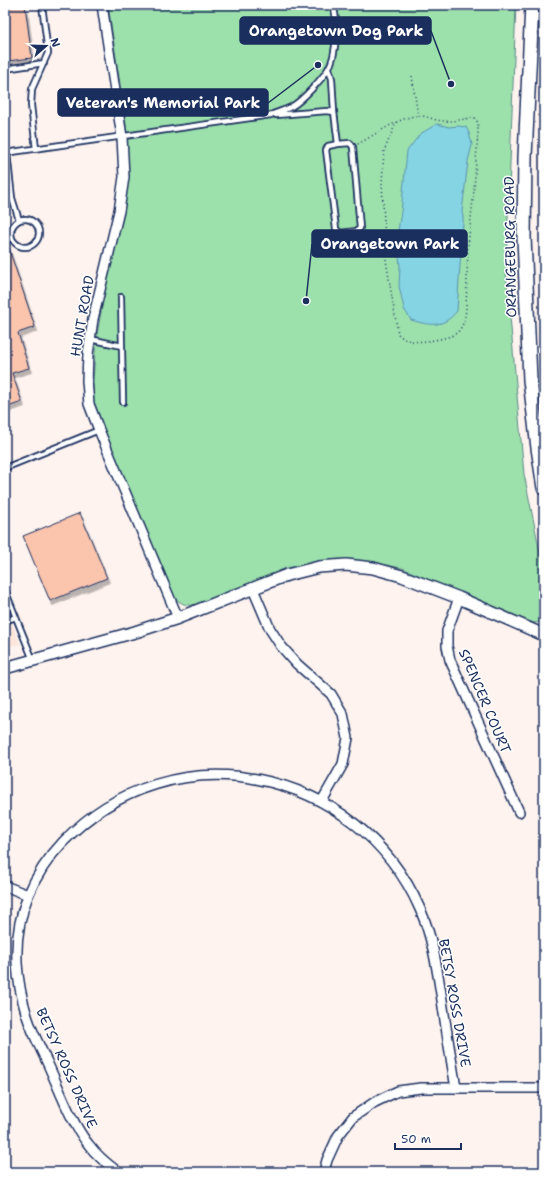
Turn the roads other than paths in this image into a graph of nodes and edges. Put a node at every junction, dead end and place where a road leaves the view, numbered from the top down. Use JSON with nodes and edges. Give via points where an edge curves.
{"nodes":[{"id":1,"x":42,"y":5,"type":"edge"},
{"id":2,"x":102,"y":5,"type":"edge"},
{"id":3,"x":333,"y":5,"type":"edge"},
{"id":4,"x":532,"y":5,"type":"edge"},
{"id":5,"x":44,"y":63,"type":"junction"},
{"id":6,"x":329,"y":68,"type":"junction"},
{"id":7,"x":5,"y":69,"type":"edge"},
{"id":8,"x":334,"y":112,"type":"junction"},
{"id":9,"x":271,"y":115,"type":"junction"},
{"id":10,"x":122,"y":137,"type":"junction"},
{"id":11,"x":338,"y":144,"type":"junction"},
{"id":12,"x":36,"y":149,"type":"junction"},
{"id":13,"x":6,"y":153,"type":"edge"},
{"id":14,"x":19,"y":220,"type":"junction"},
{"id":15,"x":121,"y":297,"type":"dead end"},
{"id":16,"x":90,"y":339,"type":"junction"},
{"id":17,"x":122,"y":346,"type":"junction"},
{"id":18,"x":123,"y":402,"type":"dead end"},
{"id":19,"x":99,"y":430,"type":"junction"},
{"id":20,"x":5,"y":468,"type":"edge"},
{"id":21,"x":544,"y":488,"type":"edge"},
{"id":22,"x":253,"y":589,"type":"junction"},
{"id":23,"x":5,"y":590,"type":"edge"},
{"id":24,"x":6,"y":596,"type":"edge"},
{"id":25,"x":459,"y":598,"type":"junction"},
{"id":26,"x":16,"y":617,"type":"junction"},
{"id":27,"x":178,"y":618,"type":"junction"},
{"id":28,"x":5,"y":622,"type":"edge"},
{"id":29,"x":544,"y":635,"type":"edge"},
{"id":30,"x":33,"y":660,"type":"junction"},
{"id":31,"x":5,"y":668,"type":"edge"},
{"id":32,"x":322,"y":802,"type":"junction"},
{"id":33,"x":520,"y":812,"type":"dead end"},
{"id":34,"x":5,"y":886,"type":"edge"},
{"id":35,"x":28,"y":895,"type":"junction"},
{"id":36,"x":456,"y":1088,"type":"junction"},
{"id":37,"x":544,"y":1088,"type":"edge"},
{"id":38,"x":118,"y":1172,"type":"edge"},
{"id":39,"x":324,"y":1172,"type":"edge"}],
"edges":[{"from":1,"to":5,"type":"lane","via":[[48,53]]},
{"from":2,"to":10,"type":"street","name":"HUNT ROAD"},
{"from":3,"to":6,"type":"lane","via":[[336,31]]},
{"from":4,"to":21,"type":"main road","name":"ORANGEBURG ROAD","via":[[524,237],[530,380]]},
{"from":5,"to":7,"type":"lane"},
{"from":5,"to":12,"type":"lane","via":[[32,89],[31,105]]},
{"from":6,"to":8,"type":"lane"},
{"from":6,"to":9,"type":"lane","via":[[306,96],[292,107]]},
{"from":8,"to":9,"type":"lane"},
{"from":8,"to":11,"type":"lane"},
{"from":9,"to":10,"type":"lane"},
{"from":10,"to":12,"type":"lane"},
{"from":10,"to":16,"type":"street","name":"HUNT ROAD","via":[[124,177],[119,211]]},
{"from":11,"to":11,"type":"lane","via":[[350,143],[353,147],[360,228],[357,231],[340,233],[336,229],[326,150],[328,146]]},
{"from":12,"to":13,"type":"lane"},
{"from":13,"to":14,"type":"lane","via":[[12,198]]},
{"from":14,"to":14,"type":"lane","via":[[32,220],[38,227],[37,240],[30,246],[20,246],[11,236],[12,226]]},
{"from":15,"to":17,"type":"lane"},
{"from":16,"to":17,"type":"lane"},
{"from":16,"to":19,"type":"street","name":"HUNT ROAD","via":[[87,381],[89,404]]},
{"from":17,"to":18,"type":"lane"},
{"from":19,"to":20,"type":"lane"},
{"from":19,"to":27,"type":"street","name":"HUNT ROAD"},
{"from":22,"to":25,"type":"street","via":[[287,575],[319,567],[346,565],[373,568],[402,576]]},
{"from":22,"to":27,"type":"street"},
{"from":22,"to":32,"type":"street","via":[[270,629],[281,646],[331,694],[343,714],[348,738],[343,764]]},
{"from":23,"to":24,"type":"lane"},
{"from":24,"to":26,"type":"lane"},
{"from":25,"to":29,"type":"street"},
{"from":25,"to":33,"type":"street","name":"SPENCER COURT","via":[[448,631],[447,646],[450,660]]},
{"from":26,"to":28,"type":"lane"},
{"from":26,"to":30,"type":"lane"},
{"from":27,"to":30,"type":"street"},
{"from":30,"to":31,"type":"street"},
{"from":32,"to":35,"type":"street","name":"BETSY ROSS DRIVE","via":[[282,786],[234,776],[176,779],[148,787],[120,799],[74,831],[44,866]]},
{"from":32,"to":36,"type":"street","name":"BETSY ROSS DRIVE","via":[[367,834],[387,855],[420,908],[436,965]]},
{"from":34,"to":35,"type":"street"},
{"from":35,"to":38,"type":"street","name":"BETSY ROSS DRIVE","via":[[18,936],[17,963],[27,1017],[73,1120],[88,1144]]},
{"from":36,"to":37,"type":"street"},
{"from":36,"to":39,"type":"street","via":[[398,1091],[375,1102],[354,1117],[338,1136]]}]}
